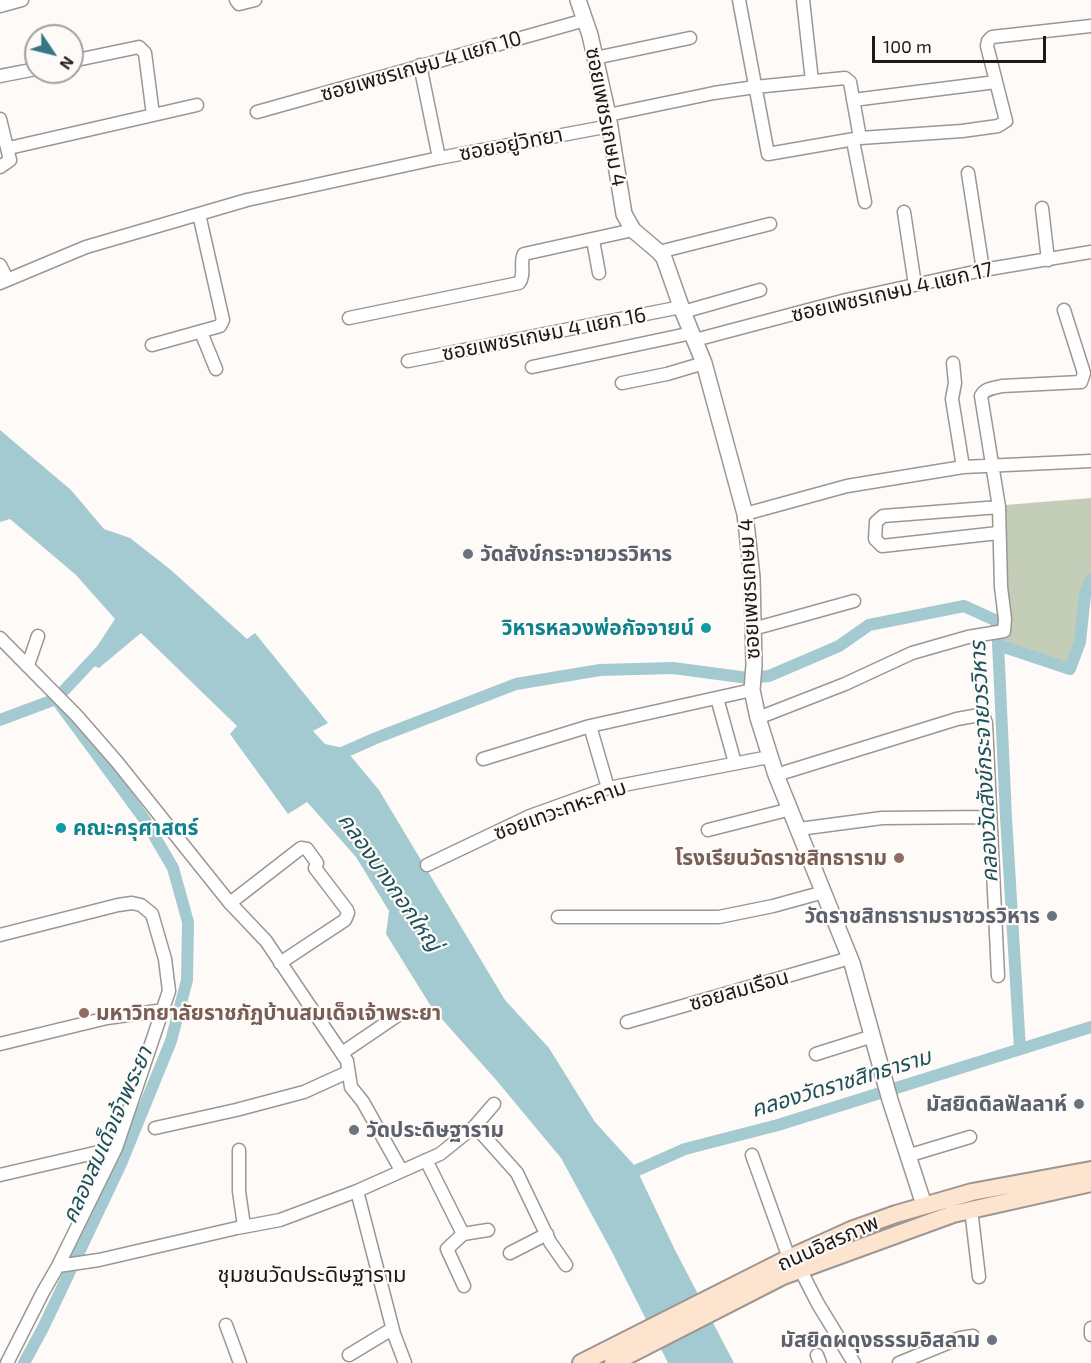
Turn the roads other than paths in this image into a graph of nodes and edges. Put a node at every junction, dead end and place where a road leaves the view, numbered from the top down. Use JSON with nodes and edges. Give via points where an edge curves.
{"nodes":[{"id":1,"x":22,"y":0,"type":"edge"},
{"id":2,"x":579,"y":0,"type":"edge"},
{"id":3,"x":739,"y":0,"type":"edge"},
{"id":4,"x":803,"y":0,"type":"edge"},
{"id":5,"x":0,"y":6,"type":"edge"},
{"id":6,"x":585,"y":20,"type":"junction"},
{"id":7,"x":1091,"y":26,"type":"edge"},
{"id":8,"x":690,"y":38,"type":"dead end"},
{"id":9,"x":84,"y":58,"type":"edge"},
{"id":10,"x":596,"y":58,"type":"junction"},
{"id":11,"x":420,"y":65,"type":"junction"},
{"id":12,"x":24,"y":71,"type":"edge"},
{"id":13,"x":0,"y":76,"type":"edge"},
{"id":14,"x":812,"y":81,"type":"junction"},
{"id":15,"x":996,"y":82,"type":"junction"},
{"id":16,"x":755,"y":87,"type":"junction"},
{"id":17,"x":853,"y":100,"type":"junction"},
{"id":18,"x":197,"y":105,"type":"dead end"},
{"id":19,"x":257,"y":112,"type":"dead end"},
{"id":20,"x":153,"y":115,"type":"junction"},
{"id":21,"x":0,"y":119,"type":"edge"},
{"id":22,"x":609,"y":120,"type":"junction"},
{"id":23,"x":856,"y":140,"type":"junction"},
{"id":24,"x":9,"y":148,"type":"junction"},
{"id":25,"x":440,"y":158,"type":"junction"},
{"id":26,"x":0,"y":167,"type":"edge"},
{"id":27,"x":968,"y":173,"type":"dead end"},
{"id":28,"x":865,"y":202,"type":"dead end"},
{"id":29,"x":1042,"y":208,"type":"dead end"},
{"id":30,"x":904,"y":212,"type":"dead end"},
{"id":31,"x":199,"y":214,"type":"junction"},
{"id":32,"x":770,"y":224,"type":"dead end"},
{"id":33,"x":633,"y":230,"type":"junction"},
{"id":34,"x":593,"y":240,"type":"junction"},
{"id":35,"x":660,"y":252,"type":"junction"},
{"id":36,"x":1091,"y":252,"type":"edge"},
{"id":37,"x":1048,"y":260,"type":"junction"},
{"id":38,"x":0,"y":265,"type":"edge"},
{"id":39,"x":983,"y":270,"type":"junction"},
{"id":40,"x":599,"y":273,"type":"dead end"},
{"id":41,"x":3,"y":281,"type":"edge"},
{"id":42,"x":915,"y":285,"type":"junction"},
{"id":43,"x":760,"y":290,"type":"dead end"},
{"id":44,"x":682,"y":309,"type":"junction"},
{"id":45,"x":1064,"y":310,"type":"dead end"},
{"id":46,"x":349,"y":318,"type":"dead end"},
{"id":47,"x":201,"y":332,"type":"junction"},
{"id":48,"x":694,"y":337,"type":"junction"},
{"id":49,"x":152,"y":345,"type":"dead end"},
{"id":50,"x":408,"y":361,"type":"dead end"},
{"id":51,"x":704,"y":363,"type":"junction"},
{"id":52,"x":953,"y":363,"type":"dead end"},
{"id":53,"x":532,"y":368,"type":"dead end"},
{"id":54,"x":216,"y":369,"type":"dead end"},
{"id":55,"x":622,"y":383,"type":"dead end"},
{"id":56,"x":1091,"y":461,"type":"edge"},
{"id":57,"x":993,"y":465,"type":"junction"},
{"id":58,"x":963,"y":467,"type":"junction"},
{"id":59,"x":999,"y":507,"type":"junction"},
{"id":60,"x":746,"y":514,"type":"junction"},
{"id":61,"x":998,"y":533,"type":"junction"},
{"id":62,"x":854,"y":601,"type":"dead end"},
{"id":63,"x":753,"y":629,"type":"junction"},
{"id":64,"x":38,"y":636,"type":"dead end"},
{"id":65,"x":0,"y":638,"type":"edge"},
{"id":66,"x":28,"y":665,"type":"junction"},
{"id":67,"x":752,"y":686,"type":"junction"},
{"id":68,"x":717,"y":698,"type":"junction"},
{"id":69,"x":758,"y":718,"type":"junction"},
{"id":70,"x":590,"y":726,"type":"junction"},
{"id":71,"x":769,"y":757,"type":"junction"},
{"id":72,"x":483,"y":759,"type":"dead end"},
{"id":73,"x":735,"y":763,"type":"junction"},
{"id":74,"x":776,"y":775,"type":"junction"},
{"id":75,"x":608,"y":788,"type":"junction"},
{"id":76,"x":791,"y":809,"type":"junction"},
{"id":77,"x":990,"y":817,"type":"junction"},
{"id":78,"x":799,"y":829,"type":"junction"},
{"id":79,"x":708,"y":830,"type":"dead end"},
{"id":80,"x":427,"y":865,"type":"dead end"},
{"id":81,"x":824,"y":892,"type":"junction"},
{"id":82,"x":230,"y":903,"type":"junction"},
{"id":83,"x":558,"y":917,"type":"dead end"},
{"id":84,"x":0,"y":935,"type":"edge"},
{"id":85,"x":850,"y":958,"type":"junction"},
{"id":86,"x":280,"y":963,"type":"junction"},
{"id":87,"x":998,"y":976,"type":"dead end"},
{"id":88,"x":164,"y":1010,"type":"junction"},
{"id":89,"x":398,"y":1015,"type":"dead end"},
{"id":90,"x":627,"y":1022,"type":"dead end"},
{"id":91,"x":873,"y":1036,"type":"junction"},
{"id":92,"x":0,"y":1044,"type":"edge"},
{"id":93,"x":342,"y":1053,"type":"junction"},
{"id":94,"x":816,"y":1054,"type":"dead end"},
{"id":95,"x":348,"y":1072,"type":"junction"},
{"id":96,"x":495,"y":1104,"type":"dead end"},
{"id":97,"x":475,"y":1126,"type":"junction"},
{"id":98,"x":155,"y":1128,"type":"dead end"},
{"id":99,"x":970,"y":1137,"type":"dead end"},
{"id":100,"x":116,"y":1148,"type":"junction"},
{"id":101,"x":238,"y":1150,"type":"dead end"},
{"id":102,"x":752,"y":1155,"type":"dead end"},
{"id":103,"x":907,"y":1156,"type":"junction"},
{"id":104,"x":426,"y":1160,"type":"junction"},
{"id":105,"x":401,"y":1170,"type":"junction"},
{"id":106,"x":1091,"y":1170,"type":"edge"},
{"id":107,"x":0,"y":1175,"type":"edge"},
{"id":108,"x":1091,"y":1183,"type":"edge"},
{"id":109,"x":357,"y":1191,"type":"junction"},
{"id":110,"x":924,"y":1205,"type":"junction"},
{"id":111,"x":971,"y":1209,"type":"junction"},
{"id":112,"x":927,"y":1223,"type":"junction"},
{"id":113,"x":244,"y":1226,"type":"junction"},
{"id":114,"x":488,"y":1230,"type":"dead end"},
{"id":115,"x":463,"y":1234,"type":"junction"},
{"id":116,"x":547,"y":1234,"type":"junction"},
{"id":117,"x":510,"y":1253,"type":"dead end"},
{"id":118,"x":69,"y":1265,"type":"junction"},
{"id":119,"x":566,"y":1265,"type":"dead end"},
{"id":120,"x":788,"y":1267,"type":"junction"},
{"id":121,"x":979,"y":1277,"type":"dead end"},
{"id":122,"x":464,"y":1286,"type":"dead end"},
{"id":123,"x":226,"y":1325,"type":"dead end"},
{"id":124,"x":1091,"y":1328,"type":"edge"},
{"id":125,"x":392,"y":1329,"type":"junction"},
{"id":126,"x":1091,"y":1335,"type":"edge"},
{"id":127,"x":973,"y":1336,"type":"dead end"},
{"id":128,"x":349,"y":1355,"type":"dead end"},
{"id":129,"x":7,"y":1363,"type":"edge"},
{"id":130,"x":240,"y":1363,"type":"edge"},
{"id":131,"x":405,"y":1363,"type":"edge"},
{"id":132,"x":581,"y":1363,"type":"edge"},
{"id":133,"x":613,"y":1363,"type":"edge"},
{"id":134,"x":854,"y":1363,"type":"edge"},
{"id":135,"x":899,"y":1363,"type":"edge"}],
"edges":[{"from":1,"to":5,"type":"street"},
{"from":2,"to":6,"type":"street","name":"ซอยเพชรเกษม 4"},
{"from":3,"to":16,"type":"street"},
{"from":4,"to":14,"type":"street"},
{"from":6,"to":10,"type":"street","name":"ซอยเพชรเกษม 4"},
{"from":6,"to":11,"type":"street","name":"ซอยเพชรเกษม 4 แยก 10"},
{"from":7,"to":15,"type":"street","via":[[992,37],[987,46]]},
{"from":8,"to":10,"type":"street"},
{"from":9,"to":20,"type":"street","via":[[139,47],[145,53]]},
{"from":10,"to":22,"type":"street","name":"ซอยเพชรเกษม 4"},
{"from":11,"to":19,"type":"street","name":"ซอยเพชรเกษม 4 แยก 10"},
{"from":11,"to":25,"type":"street"},
{"from":12,"to":13,"type":"street"},
{"from":14,"to":16,"type":"street","name":"ซอยอยู่วิทยา"},
{"from":14,"to":17,"type":"street","name":"ซอยอยู่วิทยา","via":[[845,78],[850,82]]},
{"from":15,"to":17,"type":"street"},
{"from":15,"to":23,"type":"street","via":[[1006,121],[1003,125]]},
{"from":16,"to":22,"type":"street","name":"ซอยอยู่วิทยา"},
{"from":16,"to":23,"type":"street","via":[[768,154]]},
{"from":17,"to":23,"type":"street"},
{"from":18,"to":20,"type":"street"},
{"from":20,"to":24,"type":"street"},
{"from":21,"to":24,"type":"street"},
{"from":22,"to":25,"type":"street","name":"ซอยอยู่วิทยา"},
{"from":22,"to":33,"type":"street","name":"ซอยเพชรเกษม 4","via":[[624,213]]},
{"from":23,"to":28,"type":"street"},
{"from":24,"to":26,"type":"street","via":[[10,160]]},
{"from":25,"to":31,"type":"street","name":"ซอยอยู่วิทยา"},
{"from":27,"to":39,"type":"street"},
{"from":29,"to":37,"type":"street"},
{"from":30,"to":42,"type":"street"},
{"from":31,"to":41,"type":"street","name":"ซอยอยู่วิทยา","via":[[86,247]]},
{"from":31,"to":47,"type":"street","via":[[223,320],[220,326]]},
{"from":32,"to":35,"type":"street"},
{"from":33,"to":34,"type":"street"},
{"from":33,"to":35,"type":"street","name":"ซอยเพชรเกษม 4"},
{"from":34,"to":40,"type":"street"},
{"from":34,"to":46,"type":"street","via":[[524,254],[519,283]]},
{"from":35,"to":44,"type":"street","name":"ซอยเพชรเกษม 4"},
{"from":36,"to":37,"type":"street","name":"ซอยเพชรเกษม 4 แยก 17"},
{"from":37,"to":39,"type":"street","name":"ซอยเพชรเกษม 4 แยก 17"},
{"from":38,"to":41,"type":"street"},
{"from":39,"to":42,"type":"street","name":"ซอยเพชรเกษม 4 แยก 17"},
{"from":42,"to":48,"type":"street","name":"ซอยเพชรเกษม 4 แยก 17"},
{"from":43,"to":44,"type":"street","name":"ซอยเพชรเกษม 4 แยก 16"},
{"from":44,"to":48,"type":"street","name":"ซอยเพชรเกษม 4"},
{"from":44,"to":50,"type":"street","name":"ซอยเพชรเกษม 4 แยก 16"},
{"from":45,"to":57,"type":"street","via":[[1083,379],[1002,386],[983,392]]},
{"from":47,"to":49,"type":"street"},
{"from":47,"to":54,"type":"street"},
{"from":48,"to":51,"type":"street","name":"ซอยเพชรเกษม 4"},
{"from":48,"to":53,"type":"street","name":"ซอยเพชรเกษม 4 แยก 17"},
{"from":51,"to":55,"type":"street"},
{"from":51,"to":60,"type":"street","name":"ซอยเพชรเกษม 4"},
{"from":52,"to":58,"type":"street","via":[[952,399]]},
{"from":56,"to":57,"type":"street"},
{"from":57,"to":58,"type":"street"},
{"from":57,"to":59,"type":"street"},
{"from":58,"to":60,"type":"street","via":[[847,486]]},
{"from":59,"to":61,"type":"street"},
{"from":59,"to":61,"type":"street","via":[[883,516],[876,522],[875,539],[882,546]]},
{"from":60,"to":63,"type":"street","name":"ซอยเพชรเกษม 4"},
{"from":61,"to":69,"type":"street","via":[[1005,629],[912,653]]},
{"from":62,"to":63,"type":"street"},
{"from":63,"to":67,"type":"street","name":"ซอยเพชรเกษม 4"},
{"from":64,"to":66,"type":"street"},
{"from":65,"to":66,"type":"street"},
{"from":66,"to":82,"type":"street","via":[[117,762]]},
{"from":67,"to":68,"type":"street"},
{"from":67,"to":69,"type":"street","name":"ซอยเพชรเกษม 4"},
{"from":68,"to":70,"type":"street"},
{"from":68,"to":73,"type":"street"},
{"from":69,"to":71,"type":"street","name":"ซอยเพชรเกษม 4"},
{"from":70,"to":72,"type":"street"},
{"from":70,"to":75,"type":"street"},
{"from":71,"to":73,"type":"street","name":"ซอยเทวะทหะคาม"},
{"from":71,"to":74,"type":"street","name":"ซอยเพชรเกษม 4"},
{"from":73,"to":75,"type":"street","name":"ซอยเทวะทหะคาม"},
{"from":74,"to":76,"type":"street","name":"ซอยเพชรเกษม 4"},
{"from":74,"to":77,"type":"street","via":[[980,715],[986,723]]},
{"from":75,"to":80,"type":"street","name":"ซอยเทวะทหะคาม","via":[[530,816]]},
{"from":76,"to":78,"type":"street","name":"ซอยเพชรเกษม 4"},
{"from":76,"to":79,"type":"street"},
{"from":77,"to":78,"type":"street","via":[[882,818]]},
{"from":77,"to":87,"type":"street"},
{"from":78,"to":81,"type":"street","name":"ซอยเพชรเกษม 4"},
{"from":81,"to":83,"type":"street","via":[[719,917]]},
{"from":81,"to":85,"type":"street","name":"ซอยเพชรเกษม 4"},
{"from":82,"to":86,"type":"street","via":[[266,941]]},
{"from":82,"to":86,"type":"street","via":[[297,851],[307,849],[317,861],[315,868],[348,914],[345,920]]},
{"from":84,"to":88,"type":"street","via":[[109,907],[141,905],[152,914],[165,958],[169,991]]},
{"from":85,"to":90,"type":"street","name":"ซอยสมเรือน"},
{"from":85,"to":91,"type":"street","name":"ซอยเพชรเกษม 4"},
{"from":86,"to":93,"type":"street"},
{"from":88,"to":92,"type":"street","via":[[107,1018]]},
{"from":88,"to":100,"type":"street"},
{"from":89,"to":93,"type":"street"},
{"from":91,"to":94,"type":"street"},
{"from":91,"to":103,"type":"street","name":"ซอยเพชรเกษม 4"},
{"from":93,"to":95,"type":"street"},
{"from":95,"to":98,"type":"street","via":[[304,1092]]},
{"from":95,"to":105,"type":"street","via":[[351,1087]]},
{"from":96,"to":97,"type":"street"},
{"from":97,"to":104,"type":"street","via":[[440,1154]]},
{"from":97,"to":116,"type":"street","via":[[517,1173]]},
{"from":99,"to":103,"type":"street"},
{"from":100,"to":107,"type":"street"},
{"from":100,"to":118,"type":"street"},
{"from":101,"to":113,"type":"street"},
{"from":102,"to":120,"type":"street"},
{"from":103,"to":110,"type":"street","name":"ซอยเพชรเกษม 4"},
{"from":104,"to":105,"type":"street"},
{"from":104,"to":115,"type":"street"},
{"from":105,"to":109,"type":"street"},
{"from":106,"to":110,"type":"main road","name":"ถนนอิสรภาพ"},
{"from":108,"to":111,"type":"main road"},
{"from":109,"to":113,"type":"street","via":[[280,1220]]},
{"from":109,"to":125,"type":"street"},
{"from":110,"to":112,"type":"main road"},
{"from":110,"to":120,"type":"main road","name":"ถนนอิสรภาพ","via":[[851,1230]]},
{"from":111,"to":112,"type":"main road"},
{"from":111,"to":121,"type":"street"},
{"from":112,"to":120,"type":"main road"},
{"from":113,"to":118,"type":"street"},
{"from":114,"to":115,"type":"street"},
{"from":115,"to":122,"type":"street","via":[[447,1249]]},
{"from":116,"to":117,"type":"street"},
{"from":116,"to":119,"type":"street"},
{"from":118,"to":129,"type":"street","via":[[43,1292]]},
{"from":120,"to":132,"type":"main road","name":"ถนนอิสรภาพ"},
{"from":120,"to":133,"type":"main road"},
{"from":120,"to":134,"type":"street","via":[[818,1304]]},
{"from":123,"to":130,"type":"street"},
{"from":124,"to":126,"type":"street"},
{"from":125,"to":128,"type":"street"},
{"from":125,"to":131,"type":"street"},
{"from":127,"to":135,"type":"street"}]}
